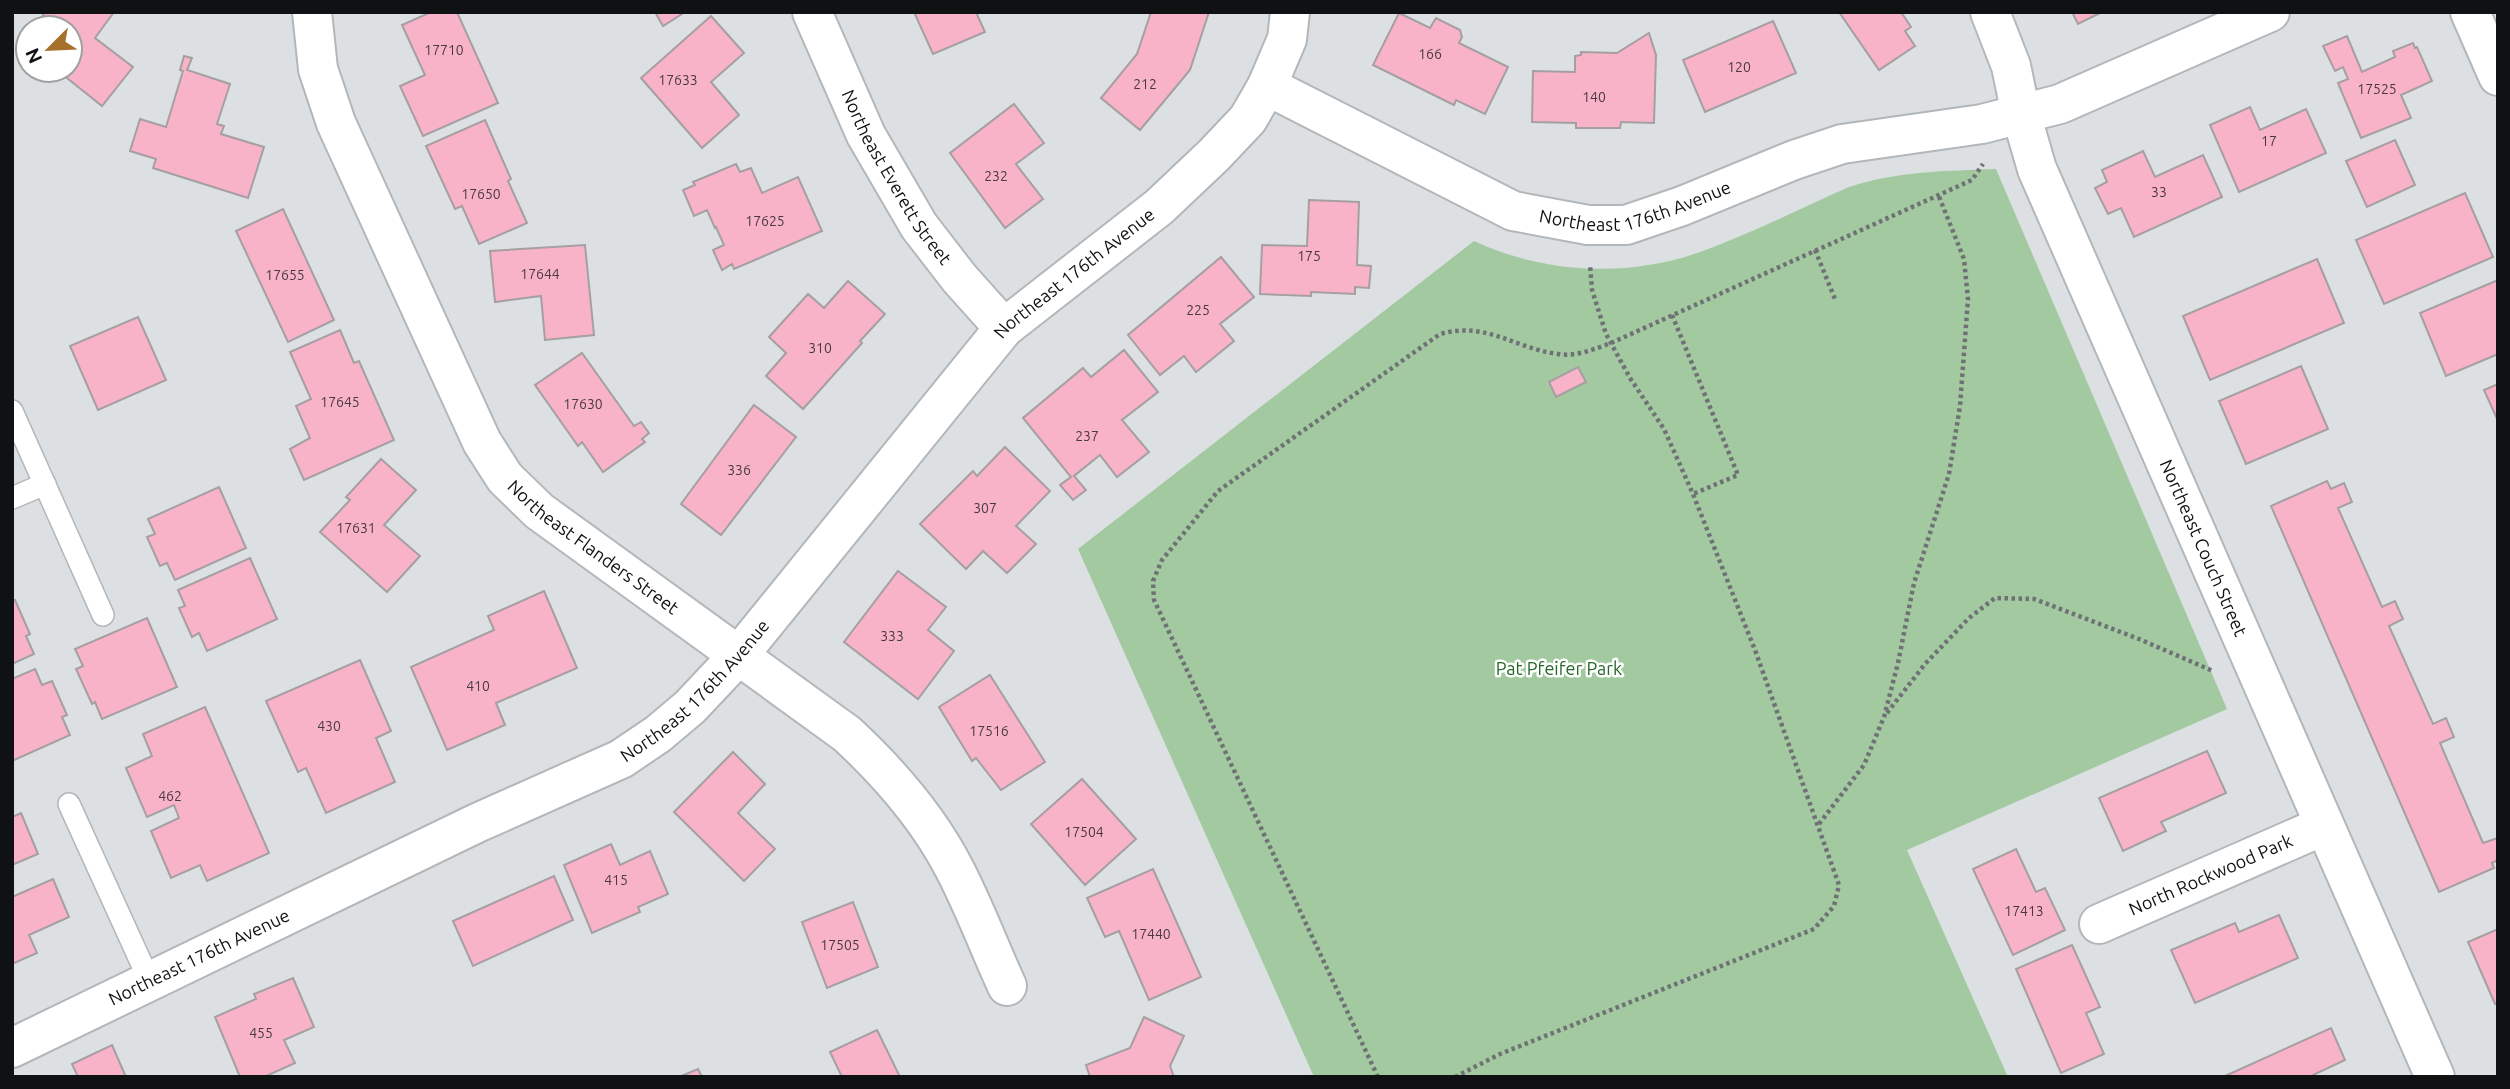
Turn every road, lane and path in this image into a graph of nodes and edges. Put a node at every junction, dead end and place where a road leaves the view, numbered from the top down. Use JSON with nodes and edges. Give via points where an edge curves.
{"nodes":[{"id":1,"x":312,"y":12,"type":"edge"},
{"id":2,"x":812,"y":12,"type":"edge"},
{"id":3,"x":1290,"y":12,"type":"edge"},
{"id":4,"x":1990,"y":12,"type":"edge"},
{"id":5,"x":2270,"y":12,"type":"edge"},
{"id":6,"x":2470,"y":12,"type":"edge"},
{"id":7,"x":2498,"y":76,"type":"edge"},
{"id":8,"x":1267,"y":86,"type":"junction"},
{"id":9,"x":2021,"y":114,"type":"junction"},
{"id":10,"x":1938,"y":194,"type":"junction"},
{"id":11,"x":1588,"y":225,"type":"junction"},
{"id":12,"x":1815,"y":250,"type":"junction"},
{"id":13,"x":1835,"y":299,"type":"dead end"},
{"id":14,"x":1672,"y":315,"type":"junction"},
{"id":15,"x":1004,"y":328,"type":"junction"},
{"id":16,"x":1611,"y":343,"type":"junction"},
{"id":17,"x":12,"y":411,"type":"edge"},
{"id":18,"x":44,"y":484,"type":"junction"},
{"id":19,"x":1693,"y":494,"type":"junction"},
{"id":20,"x":12,"y":498,"type":"edge"},
{"id":21,"x":103,"y":615,"type":"dead end"},
{"id":22,"x":738,"y":655,"type":"junction"},
{"id":23,"x":2265,"y":694,"type":"junction"},
{"id":24,"x":1884,"y":717,"type":"junction"},
{"id":25,"x":69,"y":804,"type":"dead end"},
{"id":26,"x":1819,"y":824,"type":"junction"},
{"id":27,"x":2323,"y":825,"type":"junction"},
{"id":28,"x":2099,"y":924,"type":"dead end"},
{"id":29,"x":150,"y":982,"type":"junction"},
{"id":30,"x":1007,"y":986,"type":"dead end"},
{"id":31,"x":12,"y":1048,"type":"edge"},
{"id":32,"x":1378,"y":1077,"type":"edge"},
{"id":33,"x":1455,"y":1077,"type":"edge"},
{"id":34,"x":2435,"y":1077,"type":"edge"}],
"edges":[{"from":1,"to":22,"type":"street","name":"Northeast Flanders Street","via":[[318,68],[336,123],[482,442],[505,478],[539,511]]},
{"from":2,"to":15,"type":"street","name":"Northeast Everett Street","via":[[866,135],[919,226]]},
{"from":3,"to":8,"type":"street","via":[[1287,39]]},
{"from":4,"to":9,"type":"street","name":"Northeast Couch Street","via":[[2011,66]]},
{"from":5,"to":9,"type":"street","name":"Northeast 176th Avenue","via":[[2060,104]]},
{"from":6,"to":7,"type":"street"},
{"from":8,"to":11,"type":"street","name":"Northeast 176th Avenue","via":[[1513,211]]},
{"from":8,"to":15,"type":"street","name":"Northeast 176th Avenue","via":[[1248,119],[1159,207]]},
{"from":9,"to":10,"type":"path","via":[[1972,180]]},
{"from":9,"to":11,"type":"street","name":"Northeast 176th Avenue","via":[[1842,144],[1626,225]]},
{"from":9,"to":23,"type":"street","name":"Northeast Couch Street","via":[[2037,169]]},
{"from":10,"to":12,"type":"path"},
{"from":10,"to":24,"type":"path","via":[[1964,259],[1968,299],[1961,405],[1949,474],[1914,583]]},
{"from":11,"to":16,"type":"path","via":[[1592,290]]},
{"from":12,"to":13,"type":"path"},
{"from":12,"to":14,"type":"path"},
{"from":14,"to":16,"type":"path"},
{"from":14,"to":19,"type":"path","via":[[1738,475]]},
{"from":15,"to":22,"type":"street","name":"Northeast 176th Avenue"},
{"from":16,"to":19,"type":"path","via":[[1664,429]]},
{"from":16,"to":32,"type":"path","via":[[1560,355],[1479,330],[1440,334],[1218,491],[1162,560],[1153,581],[1154,600]]},
{"from":17,"to":18,"type":"lane"},
{"from":18,"to":20,"type":"lane"},
{"from":18,"to":21,"type":"lane"},
{"from":19,"to":26,"type":"path"},
{"from":22,"to":29,"type":"street","name":"Northeast 176th Avenue","via":[[690,707],[621,760],[477,823]]},
{"from":22,"to":30,"type":"street","name":"Northeast Flanders Street","via":[[847,734],[907,795],[954,867]]},
{"from":23,"to":24,"type":"path","via":[[2034,598],[1995,598],[1925,664]]},
{"from":23,"to":27,"type":"street","name":"Northeast Couch Street"},
{"from":24,"to":26,"type":"path","via":[[1864,765]]},
{"from":25,"to":29,"type":"lane"},
{"from":26,"to":33,"type":"path","via":[[1839,885],[1834,906],[1814,929],[1500,1054]]},
{"from":27,"to":28,"type":"street","name":"North Rockwood Park"},
{"from":27,"to":34,"type":"street","name":"Northeast Couch Street"},
{"from":29,"to":31,"type":"street","name":"Northeast 176th Avenue"}]}
